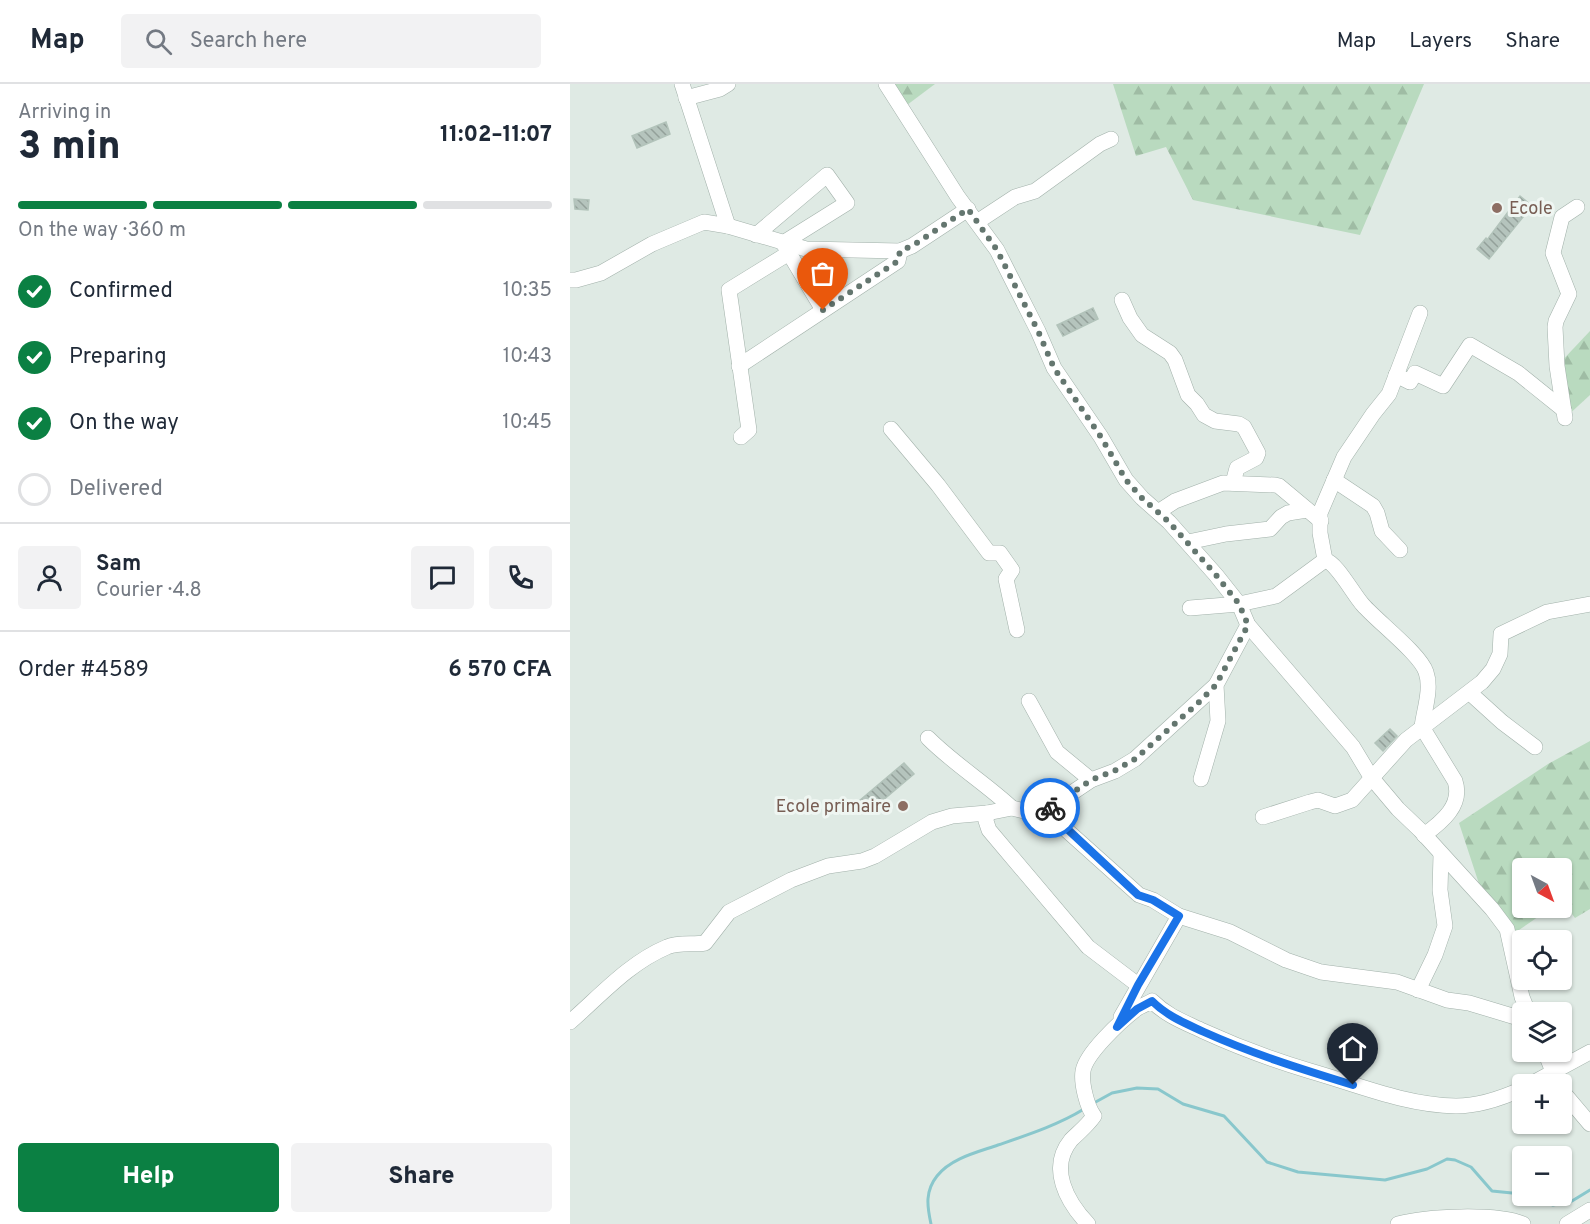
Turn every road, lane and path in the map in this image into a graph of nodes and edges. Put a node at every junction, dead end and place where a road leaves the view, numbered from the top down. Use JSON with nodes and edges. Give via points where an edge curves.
{"nodes":[{"id":1,"x":728,"y":84,"type":"edge"},
{"id":2,"x":886,"y":84,"type":"edge"},
{"id":3,"x":684,"y":91,"type":"edge"},
{"id":4,"x":1111,"y":139,"type":"dead end"},
{"id":5,"x":1577,"y":207,"type":"dead end"},
{"id":6,"x":968,"y":209,"type":"junction"},
{"id":7,"x":977,"y":222,"type":"junction"},
{"id":8,"x":728,"y":226,"type":"junction"},
{"id":9,"x":756,"y":235,"type":"junction"},
{"id":10,"x":786,"y":248,"type":"junction"},
{"id":11,"x":900,"y":251,"type":"junction"},
{"id":12,"x":570,"y":280,"type":"edge"},
{"id":13,"x":1122,"y":300,"type":"dead end"},
{"id":14,"x":823,"y":310,"type":"junction"},
{"id":15,"x":1420,"y":313,"type":"dead end"},
{"id":16,"x":739,"y":366,"type":"junction"},
{"id":17,"x":1396,"y":375,"type":"junction"},
{"id":18,"x":891,"y":429,"type":"dead end"},
{"id":19,"x":741,"y":436,"type":"dead end"},
{"id":20,"x":1334,"y":480,"type":"junction"},
{"id":21,"x":1233,"y":483,"type":"junction"},
{"id":22,"x":1307,"y":510,"type":"junction"},
{"id":23,"x":1158,"y":512,"type":"junction"},
{"id":24,"x":1321,"y":521,"type":"junction"},
{"id":25,"x":1188,"y":542,"type":"junction"},
{"id":26,"x":1400,"y":550,"type":"dead end"},
{"id":27,"x":1324,"y":560,"type":"junction"},
{"id":28,"x":1239,"y":604,"type":"junction"},
{"id":29,"x":1590,"y":604,"type":"edge"},
{"id":30,"x":1190,"y":608,"type":"dead end"},
{"id":31,"x":1248,"y":625,"type":"junction"},
{"id":32,"x":1017,"y":630,"type":"dead end"},
{"id":33,"x":1216,"y":685,"type":"junction"},
{"id":34,"x":1470,"y":693,"type":"junction"},
{"id":35,"x":1029,"y":701,"type":"dead end"},
{"id":36,"x":1422,"y":727,"type":"junction"},
{"id":37,"x":928,"y":738,"type":"dead end"},
{"id":38,"x":1535,"y":747,"type":"dead end"},
{"id":39,"x":1371,"y":777,"type":"junction"},
{"id":40,"x":1201,"y":779,"type":"dead end"},
{"id":41,"x":1091,"y":780,"type":"junction"},
{"id":42,"x":1012,"y":808,"type":"junction"},
{"id":43,"x":987,"y":813,"type":"junction"},
{"id":44,"x":1039,"y":815,"type":"junction"},
{"id":45,"x":1263,"y":817,"type":"dead end"},
{"id":46,"x":1424,"y":835,"type":"junction"},
{"id":47,"x":1441,"y":855,"type":"junction"},
{"id":48,"x":1179,"y":916,"type":"junction"},
{"id":49,"x":1138,"y":985,"type":"junction"},
{"id":50,"x":1418,"y":990,"type":"junction"},
{"id":51,"x":1525,"y":1002,"type":"edge"},
{"id":52,"x":1512,"y":1016,"type":"edge"},
{"id":53,"x":570,"y":1022,"type":"edge"},
{"id":54,"x":1117,"y":1027,"type":"junction"},
{"id":55,"x":1590,"y":1052,"type":"edge"},
{"id":56,"x":1561,"y":1074,"type":"edge"},
{"id":57,"x":1512,"y":1094,"type":"edge"},
{"id":58,"x":1572,"y":1103,"type":"edge"},
{"id":59,"x":1590,"y":1124,"type":"edge"},
{"id":60,"x":1590,"y":1210,"type":"edge"},
{"id":61,"x":1460,"y":1220,"type":"edge"},
{"id":62,"x":1088,"y":1224,"type":"edge"},
{"id":63,"x":1398,"y":1224,"type":"edge"},
{"id":64,"x":1523,"y":1224,"type":"edge"},
{"id":65,"x":1568,"y":1224,"type":"edge"}],
"edges":[{"from":1,"to":3,"type":"street","via":[[720,89]]},
{"from":2,"to":6,"type":"street"},
{"from":3,"to":8,"type":"street"},
{"from":4,"to":7,"type":"street","via":[[1035,191],[1015,197]]},
{"from":5,"to":17,"type":"street","via":[[1559,222],[1553,253],[1569,294],[1555,327],[1564,414],[1518,373],[1470,345],[1443,386],[1415,373],[1410,382]]},
{"from":6,"to":7,"type":"street"},
{"from":6,"to":11,"type":"street"},
{"from":7,"to":23,"type":"street","via":[[997,250],[1054,368],[1126,480]]},
{"from":8,"to":9,"type":"street"},
{"from":8,"to":12,"type":"street","via":[[704,222],[652,244],[601,273]]},
{"from":9,"to":10,"type":"street"},
{"from":9,"to":10,"type":"street","via":[[828,175],[848,203]]},
{"from":10,"to":11,"type":"street"},
{"from":10,"to":14,"type":"street"},
{"from":10,"to":16,"type":"street","via":[[729,290]]},
{"from":11,"to":14,"type":"street","via":[[898,261]]},
{"from":13,"to":21,"type":"street","via":[[1142,335],[1175,360],[1188,395],[1204,416],[1239,424],[1247,430],[1258,453],[1237,468]]},
{"from":14,"to":16,"type":"street"},
{"from":15,"to":17,"type":"street"},
{"from":16,"to":19,"type":"street","via":[[749,430]]},
{"from":17,"to":20,"type":"street","via":[[1389,394],[1344,457]]},
{"from":18,"to":32,"type":"street","via":[[989,553],[1000,553],[1012,570],[1006,579]]},
{"from":20,"to":24,"type":"street","via":[[1320,513]]},
{"from":20,"to":26,"type":"street","via":[[1373,506],[1382,531]]},
{"from":21,"to":22,"type":"street","via":[[1279,486]]},
{"from":21,"to":23,"type":"street","via":[[1182,498]]},
{"from":22,"to":24,"type":"street"},
{"from":22,"to":25,"type":"street","via":[[1288,513],[1270,529]]},
{"from":23,"to":25,"type":"street"},
{"from":24,"to":27,"type":"street"},
{"from":25,"to":28,"type":"street"},
{"from":27,"to":28,"type":"street","via":[[1276,596]]},
{"from":27,"to":36,"type":"street","via":[[1332,563],[1365,608],[1422,663],[1429,683]]},
{"from":28,"to":30,"type":"street"},
{"from":28,"to":31,"type":"street"},
{"from":29,"to":34,"type":"street","via":[[1547,612],[1501,634],[1497,661]]},
{"from":31,"to":33,"type":"street"},
{"from":31,"to":39,"type":"street","via":[[1353,747]]},
{"from":33,"to":40,"type":"street","via":[[1218,721]]},
{"from":33,"to":41,"type":"street","via":[[1135,759]]},
{"from":34,"to":36,"type":"street"},
{"from":34,"to":38,"type":"street"},
{"from":35,"to":41,"type":"street","via":[[1057,752]]},
{"from":36,"to":39,"type":"street"},
{"from":36,"to":46,"type":"street","via":[[1458,790],[1456,803]]},
{"from":37,"to":42,"type":"street"},
{"from":39,"to":45,"type":"street","via":[[1352,800],[1341,805],[1318,800]]},
{"from":39,"to":46,"type":"street"},
{"from":41,"to":44,"type":"street"},
{"from":42,"to":43,"type":"street"},
{"from":42,"to":44,"type":"street"},
{"from":43,"to":49,"type":"street","via":[[989,830],[1088,947]]},
{"from":43,"to":53,"type":"street","via":[[932,822],[875,856],[828,866],[790,880],[729,912],[705,943],[669,946],[636,965]]},
{"from":44,"to":48,"type":"street","via":[[1063,825],[1138,895]]},
{"from":46,"to":47,"type":"street"},
{"from":47,"to":50,"type":"street","via":[[1445,926]]},
{"from":47,"to":51,"type":"street","via":[[1507,929]]},
{"from":48,"to":49,"type":"street"},
{"from":48,"to":50,"type":"street","via":[[1230,932],[1286,960],[1321,972],[1382,979]]},
{"from":49,"to":54,"type":"street"},
{"from":50,"to":52,"type":"street"},
{"from":54,"to":57,"type":"street","via":[[1152,1001],[1164,1013],[1249,1052],[1387,1096],[1459,1106]]},
{"from":54,"to":62,"type":"street","via":[[1092,1053],[1083,1071],[1085,1100],[1094,1116],[1060,1158],[1064,1188]]},
{"from":55,"to":56,"type":"street"},
{"from":58,"to":59,"type":"street"},
{"from":60,"to":65,"type":"street"},
{"from":61,"to":63,"type":"street"},
{"from":61,"to":64,"type":"street","via":[[1514,1220]]}]}
